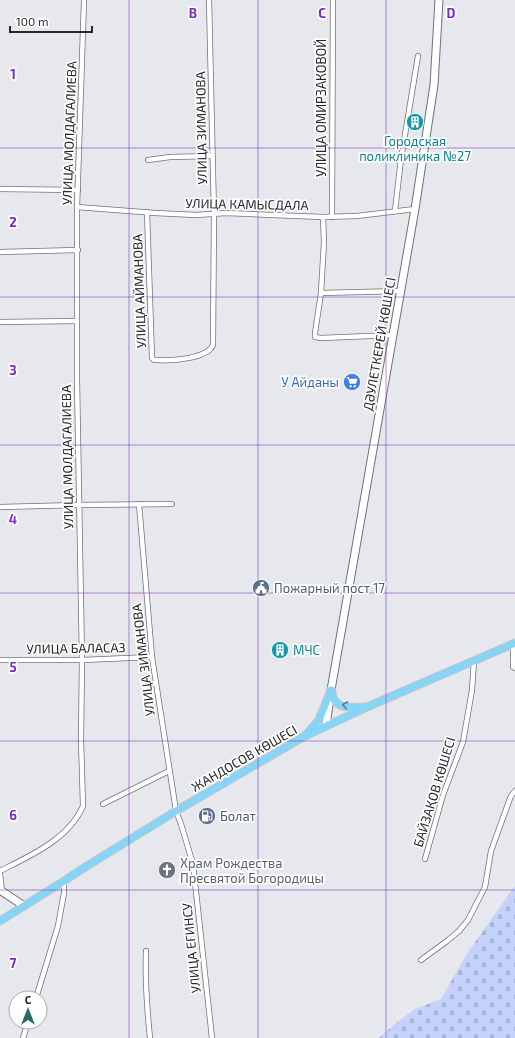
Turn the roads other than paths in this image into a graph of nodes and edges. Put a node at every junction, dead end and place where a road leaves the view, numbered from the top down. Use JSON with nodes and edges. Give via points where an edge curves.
{"nodes":[{"id":1,"x":84,"y":0,"type":"edge"},
{"id":2,"x":209,"y":0,"type":"edge"},
{"id":3,"x":333,"y":0,"type":"edge"},
{"id":4,"x":439,"y":0,"type":"edge"},
{"id":5,"x":418,"y":56,"type":"dead end"},
{"id":6,"x":212,"y":156,"type":"junction"},
{"id":7,"x":148,"y":160,"type":"dead end"},
{"id":8,"x":0,"y":189,"type":"edge"},
{"id":9,"x":78,"y":190,"type":"junction"},
{"id":10,"x":77,"y":206,"type":"junction"},
{"id":11,"x":415,"y":209,"type":"junction"},
{"id":12,"x":395,"y":211,"type":"junction"},
{"id":13,"x":147,"y":212,"type":"junction"},
{"id":14,"x":214,"y":214,"type":"junction"},
{"id":15,"x":323,"y":217,"type":"junction"},
{"id":16,"x":332,"y":217,"type":"junction"},
{"id":17,"x":78,"y":250,"type":"junction"},
{"id":18,"x":0,"y":252,"type":"edge"},
{"id":19,"x":213,"y":256,"type":"joint"},
{"id":20,"x":401,"y":291,"type":"junction"},
{"id":21,"x":321,"y":294,"type":"junction"},
{"id":22,"x":77,"y":321,"type":"junction"},
{"id":23,"x":0,"y":322,"type":"edge"},
{"id":24,"x":394,"y":335,"type":"junction"},
{"id":25,"x":139,"y":504,"type":"junction"},
{"id":26,"x":172,"y":504,"type":"dead end"},
{"id":27,"x":79,"y":505,"type":"junction"},
{"id":28,"x":0,"y":507,"type":"edge"},
{"id":29,"x":514,"y":643,"type":"edge"},
{"id":30,"x":152,"y":656,"type":"junction"},
{"id":31,"x":0,"y":660,"type":"edge"},
{"id":32,"x":82,"y":660,"type":"junction"},
{"id":33,"x":474,"y":660,"type":"junction"},
{"id":34,"x":515,"y":668,"type":"edge"},
{"id":35,"x":331,"y":690,"type":"junction"},
{"id":36,"x":367,"y":706,"type":"junction"},
{"id":37,"x":326,"y":726,"type":"junction"},
{"id":38,"x":304,"y":737,"type":"junction"},
{"id":39,"x":169,"y":772,"type":"junction"},
{"id":40,"x":515,"y":792,"type":"edge"},
{"id":41,"x":103,"y":804,"type":"dead end"},
{"id":42,"x":176,"y":812,"type":"junction"},
{"id":43,"x":425,"y":859,"type":"dead end"},
{"id":44,"x":0,"y":871,"type":"edge"},
{"id":45,"x":0,"y":874,"type":"edge"},
{"id":46,"x":64,"y":881,"type":"junction"},
{"id":47,"x":1,"y":891,"type":"edge"},
{"id":48,"x":24,"y":906,"type":"junction"},
{"id":49,"x":0,"y":921,"type":"edge"},
{"id":50,"x":146,"y":951,"type":"dead end"},
{"id":51,"x":421,"y":960,"type":"dead end"},
{"id":52,"x":38,"y":990,"type":"edge"},
{"id":53,"x":150,"y":1038,"type":"edge"},
{"id":54,"x":212,"y":1038,"type":"edge"}],
"edges":[{"from":1,"to":9,"type":"street","name":"УЛИЦА МОЛДАГАЛИЕВА"},
{"from":2,"to":6,"type":"street","name":"УЛИЦА ЗИМАНОВА"},
{"from":3,"to":16,"type":"street","name":"УЛИЦА ОМИРЗАКОВОЙ"},
{"from":4,"to":11,"type":"main road","name":"ДӘУЛЕТКЕРЕЙ КӨШЕСІ","via":[[434,85]]},
{"from":5,"to":12,"type":"street"},
{"from":6,"to":7,"type":"street"},
{"from":6,"to":14,"type":"street","name":"УЛИЦА ЗИМАНОВА"},
{"from":8,"to":9,"type":"street"},
{"from":9,"to":10,"type":"street","name":"УЛИЦА МОЛДАГАЛИЕВА"},
{"from":10,"to":13,"type":"street","name":"УЛИЦА КАМЫСДАЛА"},
{"from":10,"to":17,"type":"street","name":"УЛИЦА МОЛДАГАЛИЕВА"},
{"from":11,"to":12,"type":"street","name":"УЛИЦА КАМЫСДАЛА"},
{"from":11,"to":20,"type":"main road","name":"ДӘУЛЕТКЕРЕЙ КӨШЕСІ"},
{"from":12,"to":16,"type":"street","name":"УЛИЦА КАМЫСДАЛА"},
{"from":13,"to":14,"type":"street","name":"УЛИЦА КАМЫСДАЛА"},
{"from":13,"to":19,"type":"street","name":"УЛИЦА АЙМАНОВА","via":[[152,359],[189,358],[202,354],[212,347]]},
{"from":14,"to":15,"type":"street","name":"УЛИЦА КАМЫСДАЛА"},
{"from":14,"to":19,"type":"street","name":"УЛИЦА ЗИМАНОВА"},
{"from":15,"to":16,"type":"street","name":"УЛИЦА КАМЫСДАЛА"},
{"from":15,"to":21,"type":"street"},
{"from":17,"to":18,"type":"street"},
{"from":17,"to":22,"type":"street","name":"УЛИЦА МОЛДАГАЛИЕВА"},
{"from":20,"to":21,"type":"street"},
{"from":20,"to":24,"type":"main road","name":"ДӘУЛЕТКЕРЕЙ КӨШЕСІ"},
{"from":21,"to":24,"type":"street","via":[[315,337]]},
{"from":22,"to":23,"type":"street"},
{"from":22,"to":27,"type":"street","name":"УЛИЦА МОЛДАГАЛИЕВА"},
{"from":24,"to":35,"type":"main road","name":"ДӘУЛЕТКЕРЕЙ КӨШЕСІ"},
{"from":25,"to":26,"type":"street"},
{"from":25,"to":27,"type":"street"},
{"from":25,"to":30,"type":"street","name":"УЛИЦА ЗИМАНОВА"},
{"from":27,"to":28,"type":"street"},
{"from":27,"to":32,"type":"street","name":"УЛИЦА МОЛДАГАЛИЕВА"},
{"from":29,"to":33,"type":"main road","name":"ЖАНДОСОВ КӨШЕСІ"},
{"from":29,"to":34,"type":"street"},
{"from":30,"to":32,"type":"street","name":"УЛИЦА БАЛАСАЗ"},
{"from":30,"to":39,"type":"street","name":"УЛИЦА ЗИМАНОВА"},
{"from":31,"to":32,"type":"street","name":"УЛИЦА БАЛАСАЗ"},
{"from":32,"to":44,"type":"street","name":"УЛИЦА МОЛДАГАЛИЕВА","via":[[83,806],[69,827],[54,841]]},
{"from":33,"to":36,"type":"main road","name":"ЖАНДОСОВ КӨШЕСІ"},
{"from":33,"to":43,"type":"street","name":"БАЙЗАҚОВ КӨШЕСІ","via":[[472,690],[463,742]]},
{"from":36,"to":35,"type":"main road","one_way":true,"via":[[344,707],[334,700]]},
{"from":35,"to":37,"type":"main road","name":"ДӘУЛЕТКЕРЕЙ КӨШЕСІ"},
{"from":35,"to":38,"type":"main road","via":[[319,720]]},
{"from":36,"to":37,"type":"main road","name":"ЖАНДОСОВ КӨШЕСІ"},
{"from":37,"to":38,"type":"main road","name":"ЖАНДОСОВ КӨШЕСІ"},
{"from":38,"to":42,"type":"main road","name":"ЖАНДОСОВ КӨШЕСІ"},
{"from":39,"to":41,"type":"street"},
{"from":39,"to":42,"type":"street","name":"УЛИЦА ЗИМАНОВА"},
{"from":40,"to":51,"type":"street","via":[[511,796],[491,851],[485,887],[468,920],[451,938]]},
{"from":42,"to":46,"type":"main road","name":"ЖАНДОСОВ КӨШЕСІ"},
{"from":42,"to":54,"type":"street","name":"УЛИЦА ЕГИНСУ","via":[[193,864]]},
{"from":45,"to":47,"type":"street"},
{"from":46,"to":48,"type":"main road","name":"ЖАНДОСОВ КӨШЕСІ"},
{"from":46,"to":52,"type":"street","via":[[58,926]]},
{"from":47,"to":48,"type":"main road"},
{"from":48,"to":49,"type":"main road","name":"ЖАНДОСОВ КӨШЕСІ"},
{"from":50,"to":53,"type":"street"}]}
